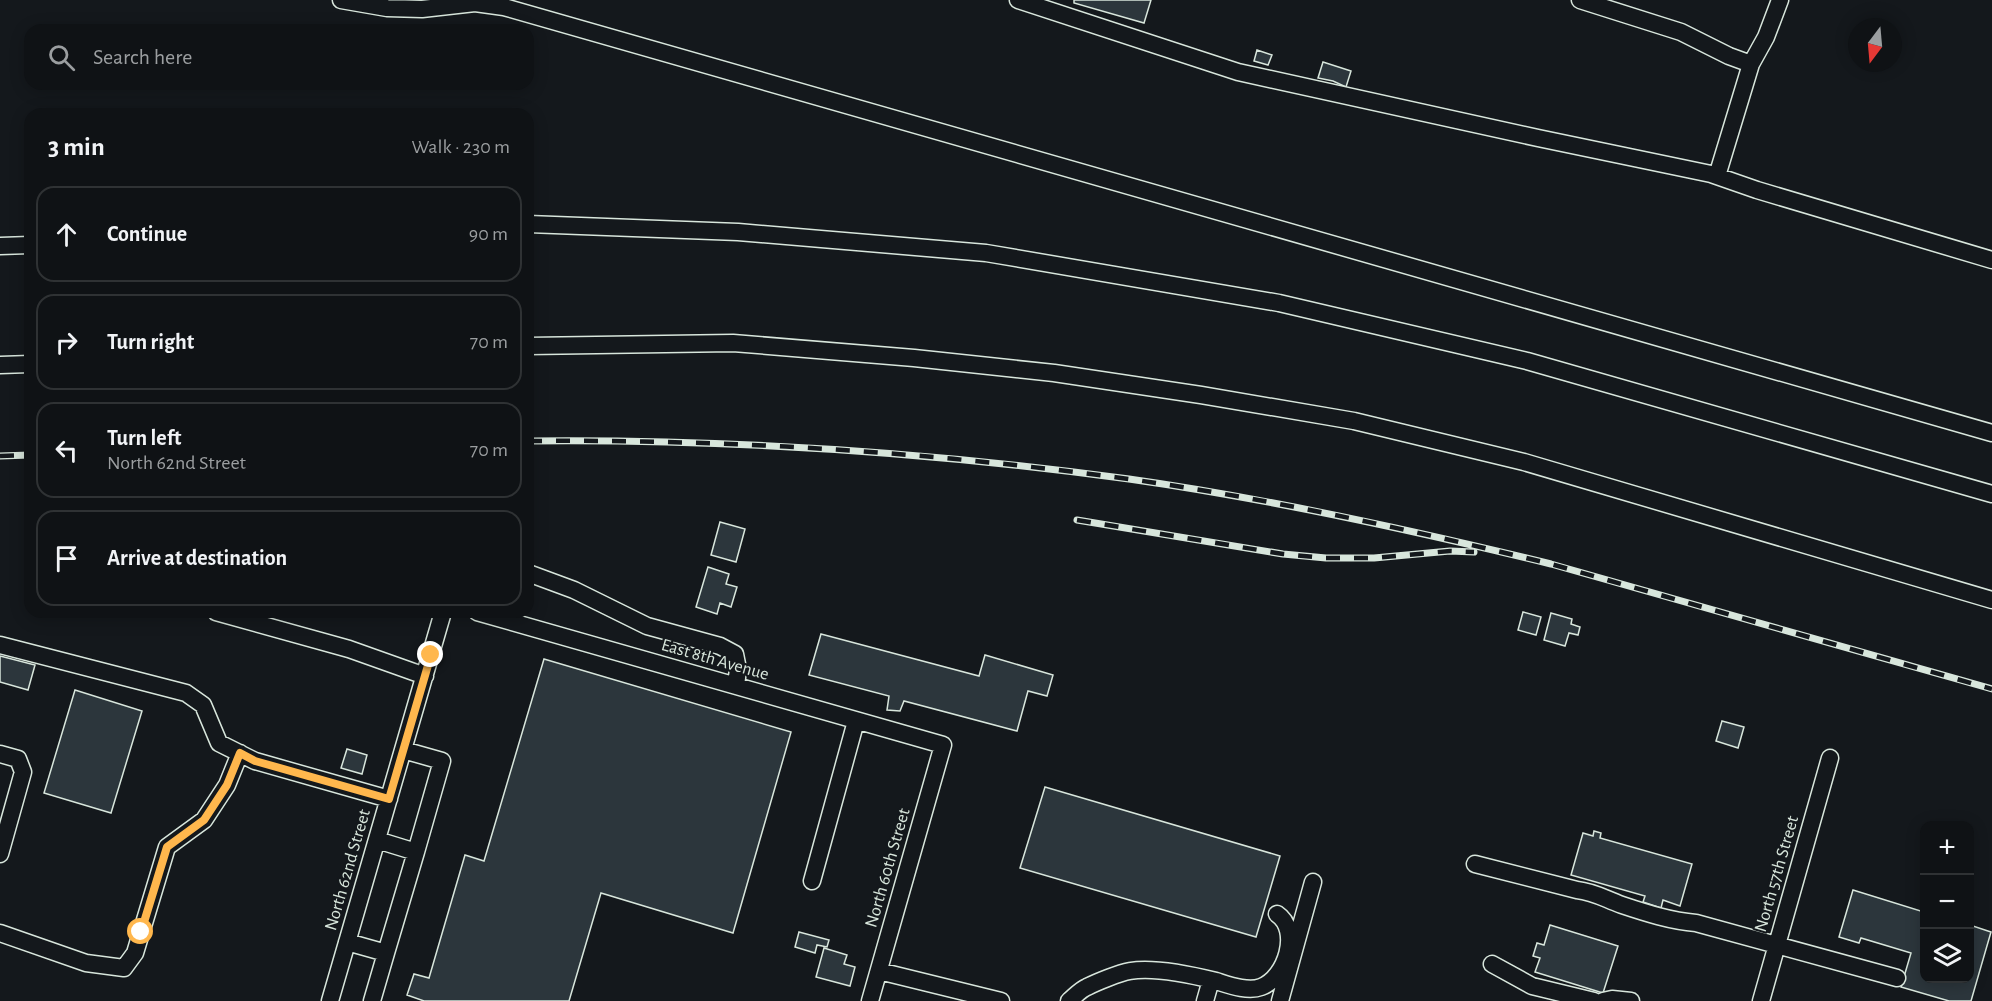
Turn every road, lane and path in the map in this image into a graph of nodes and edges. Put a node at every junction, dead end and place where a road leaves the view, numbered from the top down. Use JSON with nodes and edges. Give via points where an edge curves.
{"nodes":[{"id":1,"x":342,"y":0,"type":"edge"},
{"id":2,"x":1018,"y":0,"type":"edge"},
{"id":3,"x":1580,"y":0,"type":"edge"},
{"id":4,"x":1780,"y":0,"type":"edge"},
{"id":5,"x":1751,"y":64,"type":"junction"},
{"id":6,"x":1716,"y":176,"type":"junction"},
{"id":7,"x":534,"y":225,"type":"edge"},
{"id":8,"x":24,"y":245,"type":"edge"},
{"id":9,"x":0,"y":246,"type":"edge"},
{"id":10,"x":1992,"y":260,"type":"edge"},
{"id":11,"x":534,"y":346,"type":"edge"},
{"id":12,"x":24,"y":364,"type":"edge"},
{"id":13,"x":0,"y":365,"type":"edge"},
{"id":14,"x":1992,"y":433,"type":"edge"},
{"id":15,"x":1992,"y":494,"type":"edge"},
{"id":16,"x":534,"y":575,"type":"edge"},
{"id":17,"x":1992,"y":600,"type":"edge"},
{"id":18,"x":238,"y":618,"type":"edge"},
{"id":19,"x":441,"y":618,"type":"edge"},
{"id":20,"x":498,"y":618,"type":"edge"},
{"id":21,"x":0,"y":645,"type":"edge"},
{"id":22,"x":425,"y":676,"type":"junction"},
{"id":23,"x":736,"y":686,"type":"junction"},
{"id":24,"x":856,"y":721,"type":"junction"},
{"id":25,"x":943,"y":745,"type":"joint"},
{"id":26,"x":403,"y":750,"type":"junction"},
{"id":27,"x":240,"y":753,"type":"junction"},
{"id":28,"x":0,"y":754,"type":"edge"},
{"id":29,"x":1830,"y":758,"type":"dead end"},
{"id":30,"x":389,"y":799,"type":"junction"},
{"id":31,"x":377,"y":840,"type":"junction"},
{"id":32,"x":416,"y":852,"type":"junction"},
{"id":33,"x":0,"y":854,"type":"edge"},
{"id":34,"x":1474,"y":864,"type":"dead end"},
{"id":35,"x":812,"y":881,"type":"dead end"},
{"id":36,"x":1313,"y":882,"type":"dead end"},
{"id":37,"x":1277,"y":914,"type":"dead end"},
{"id":38,"x":0,"y":933,"type":"edge"},
{"id":39,"x":347,"y":942,"type":"junction"},
{"id":40,"x":1777,"y":945,"type":"junction"},
{"id":41,"x":386,"y":953,"type":"junction"},
{"id":42,"x":1492,"y":964,"type":"dead end"},
{"id":43,"x":879,"y":971,"type":"junction"},
{"id":44,"x":1897,"y":978,"type":"dead end"},
{"id":45,"x":1211,"y":980,"type":"junction"},
{"id":46,"x":330,"y":1001,"type":"edge"},
{"id":47,"x":372,"y":1001,"type":"edge"},
{"id":48,"x":870,"y":1001,"type":"edge"},
{"id":49,"x":1001,"y":1001,"type":"edge"},
{"id":50,"x":1069,"y":1001,"type":"edge"},
{"id":51,"x":1205,"y":1001,"type":"edge"},
{"id":52,"x":1280,"y":1001,"type":"edge"},
{"id":53,"x":1594,"y":1001,"type":"edge"},
{"id":54,"x":1604,"y":1001,"type":"edge"},
{"id":55,"x":1631,"y":1001,"type":"edge"},
{"id":56,"x":1761,"y":1001,"type":"edge"}],
"edges":[{"from":1,"to":14,"type":"street","via":[[387,8],[475,3],[504,7]]},
{"from":2,"to":6,"type":"street","via":[[1238,72]]},
{"from":3,"to":5,"type":"street","via":[[1681,32]]},
{"from":4,"to":5,"type":"street"},
{"from":5,"to":6,"type":"street"},
{"from":6,"to":10,"type":"street"},
{"from":7,"to":15,"type":"street","via":[[738,232],[986,253],[1279,303],[1527,361]]},
{"from":8,"to":9,"type":"street"},
{"from":11,"to":17,"type":"street","via":[[734,343],[1054,373],[1201,394],[1354,422],[1524,462]]},
{"from":12,"to":13,"type":"street"},
{"from":16,"to":23,"type":"street","via":[[647,626],[720,646],[735,654]]},
{"from":18,"to":22,"type":"street","via":[[349,649]]},
{"from":19,"to":22,"type":"street","name":"North 62nd Street"},
{"from":20,"to":23,"type":"street","name":"East 8th Avenue"},
{"from":21,"to":27,"type":"street","via":[[186,693],[203,705],[219,743]]},
{"from":22,"to":26,"type":"street","name":"North 62nd Street"},
{"from":23,"to":24,"type":"street","name":"East 8th Avenue"},
{"from":24,"to":25,"type":"street","name":"East 8th Avenue"},
{"from":24,"to":35,"type":"street"},
{"from":25,"to":43,"type":"street","name":"North 60th Street"},
{"from":26,"to":30,"type":"street","name":"North 62nd Street"},
{"from":26,"to":32,"type":"street","via":[[442,761]]},
{"from":27,"to":30,"type":"street","via":[[255,761]]},
{"from":27,"to":38,"type":"street","via":[[227,785],[204,820],[167,847],[135,953],[124,968],[86,963]]},
{"from":28,"to":33,"type":"street","via":[[18,759],[23,772]]},
{"from":29,"to":40,"type":"street","name":"North 57th Street"},
{"from":30,"to":31,"type":"street","name":"North 62nd Street"},
{"from":31,"to":32,"type":"street"},
{"from":31,"to":39,"type":"street","name":"North 62nd Street"},
{"from":32,"to":41,"type":"street"},
{"from":34,"to":40,"type":"street","via":[[1592,891],[1676,922],[1696,923]]},
{"from":36,"to":52,"type":"street"},
{"from":37,"to":45,"type":"street","via":[[1288,929],[1290,945],[1276,976],[1260,987],[1244,988]]},
{"from":39,"to":41,"type":"street"},
{"from":39,"to":46,"type":"street","name":"North 62nd Street"},
{"from":40,"to":44,"type":"street"},
{"from":40,"to":56,"type":"street","name":"North 57th Street"},
{"from":41,"to":47,"type":"street"},
{"from":42,"to":53,"type":"street","via":[[1532,986]]},
{"from":43,"to":48,"type":"street","name":"North 60th Street"},
{"from":43,"to":49,"type":"street"},
{"from":45,"to":50,"type":"street","via":[[1167,971],[1130,971],[1087,987]]},
{"from":45,"to":51,"type":"street"},
{"from":54,"to":55,"type":"street"}]}
